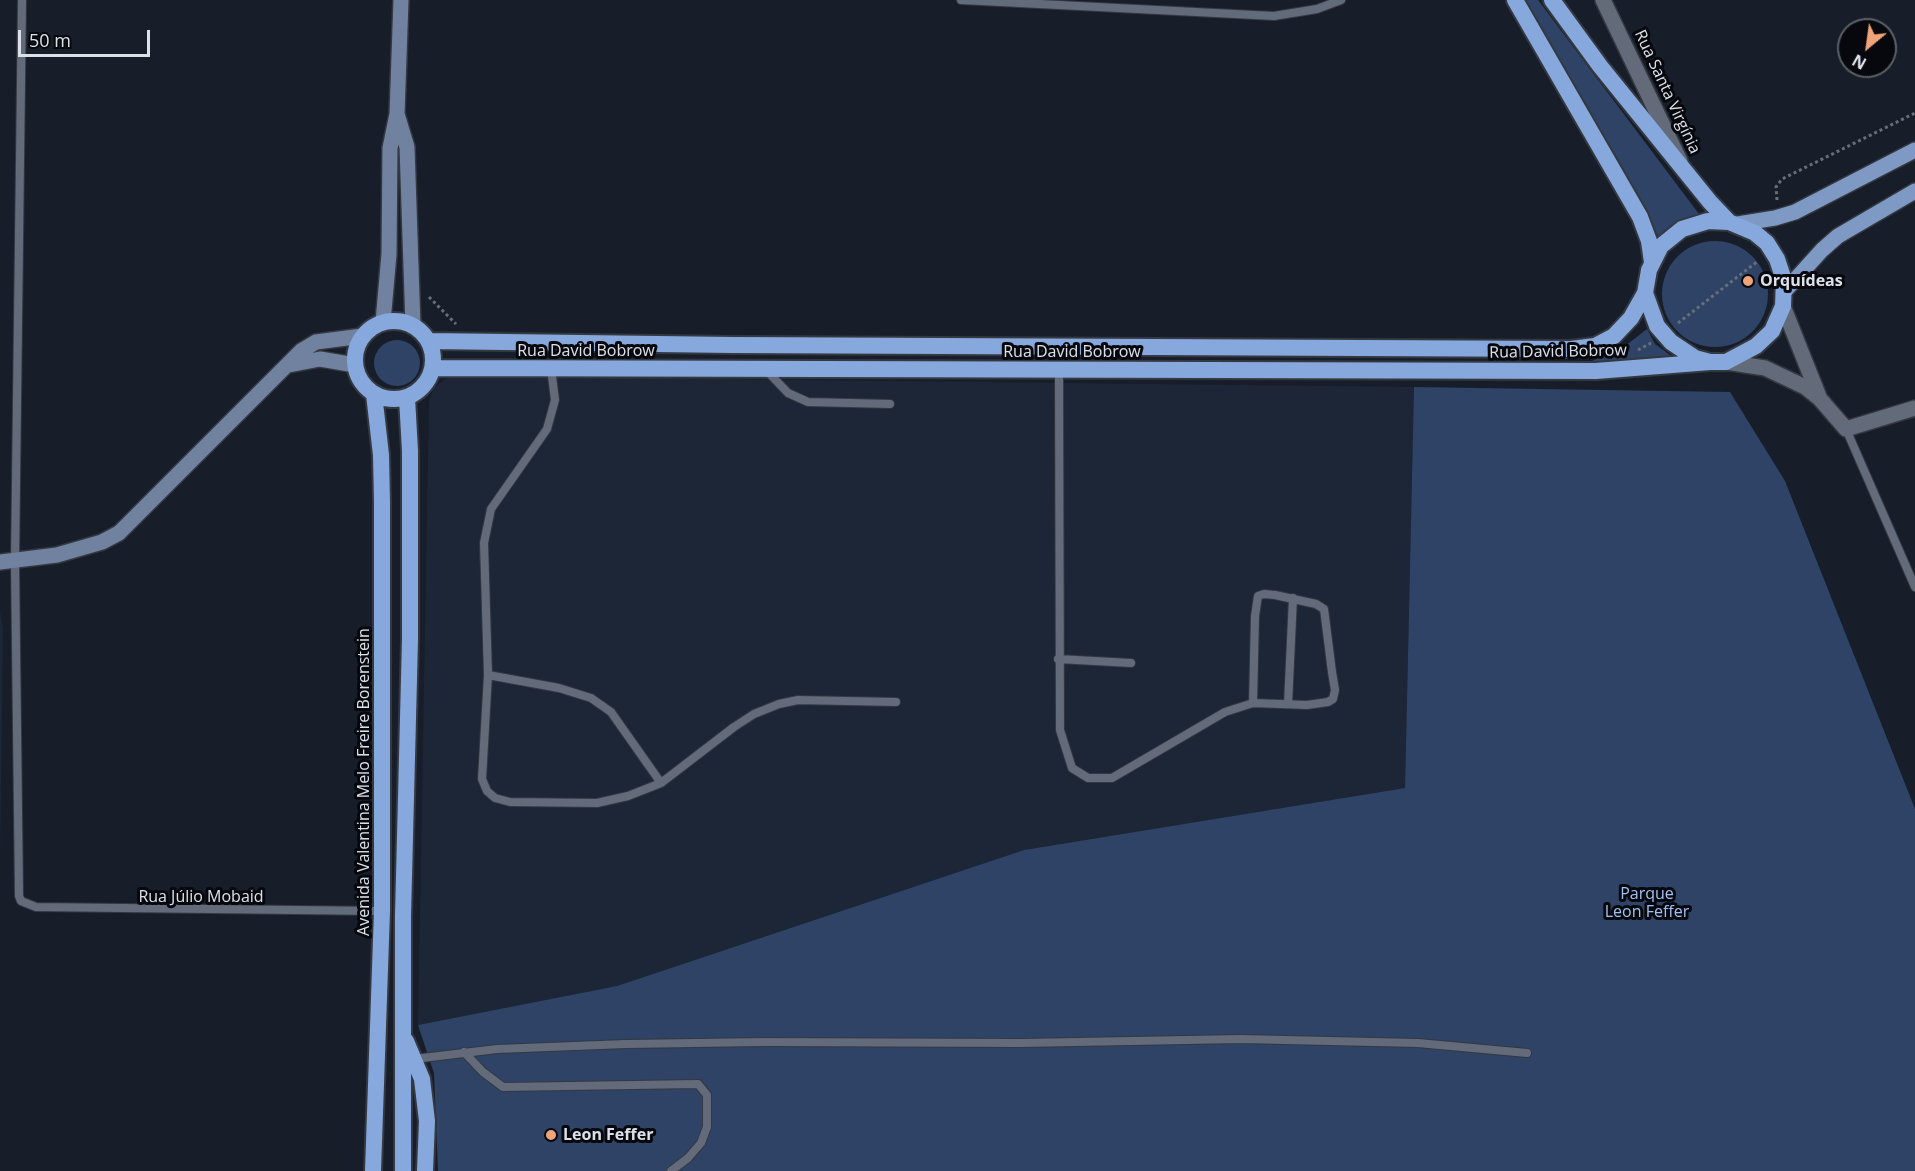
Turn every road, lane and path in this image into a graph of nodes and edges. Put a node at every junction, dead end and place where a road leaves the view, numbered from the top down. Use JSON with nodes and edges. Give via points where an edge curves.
{"nodes":[{"id":1,"x":22,"y":0,"type":"edge"},
{"id":2,"x":400,"y":0,"type":"edge"},
{"id":3,"x":961,"y":0,"type":"edge"},
{"id":4,"x":1341,"y":0,"type":"edge"},
{"id":5,"x":1515,"y":0,"type":"edge"},
{"id":6,"x":1552,"y":0,"type":"edge"},
{"id":7,"x":1603,"y":0,"type":"edge"},
{"id":8,"x":397,"y":114,"type":"junction"},
{"id":9,"x":1915,"y":150,"type":"edge"},
{"id":10,"x":1684,"y":169,"type":"junction"},
{"id":11,"x":1915,"y":191,"type":"edge"},
{"id":12,"x":1733,"y":223,"type":"junction"},
{"id":13,"x":1652,"y":262,"type":"junction"},
{"id":14,"x":1645,"y":293,"type":"junction"},
{"id":15,"x":1784,"y":299,"type":"junction"},
{"id":16,"x":383,"y":322,"type":"junction"},
{"id":17,"x":413,"y":326,"type":"junction"},
{"id":18,"x":362,"y":336,"type":"junction"},
{"id":19,"x":429,"y":341,"type":"junction"},
{"id":20,"x":1718,"y":362,"type":"junction"},
{"id":21,"x":289,"y":365,"type":"junction"},
{"id":22,"x":355,"y":365,"type":"junction"},
{"id":23,"x":433,"y":368,"type":"junction"},
{"id":24,"x":551,"y":368,"type":"junction"},
{"id":25,"x":766,"y":369,"type":"junction"},
{"id":26,"x":1059,"y":370,"type":"junction"},
{"id":27,"x":374,"y":394,"type":"junction"},
{"id":28,"x":407,"y":398,"type":"junction"},
{"id":29,"x":1820,"y":399,"type":"junction"},
{"id":30,"x":890,"y":404,"type":"dead end"},
{"id":31,"x":1915,"y":408,"type":"edge"},
{"id":32,"x":1846,"y":429,"type":"junction"},
{"id":33,"x":8,"y":562,"type":"edge"},
{"id":34,"x":1915,"y":587,"type":"edge"},
{"id":35,"x":1293,"y":598,"type":"junction"},
{"id":36,"x":1059,"y":659,"type":"junction"},
{"id":37,"x":1131,"y":663,"type":"dead end"},
{"id":38,"x":488,"y":675,"type":"junction"},
{"id":39,"x":896,"y":702,"type":"dead end"},
{"id":40,"x":1253,"y":703,"type":"junction"},
{"id":41,"x":1288,"y":704,"type":"junction"},
{"id":42,"x":661,"y":783,"type":"junction"},
{"id":43,"x":382,"y":912,"type":"junction"},
{"id":44,"x":402,"y":1033,"type":"junction"},
{"id":45,"x":464,"y":1052,"type":"junction"},
{"id":46,"x":1527,"y":1053,"type":"dead end"},
{"id":47,"x":414,"y":1059,"type":"junction"},
{"id":48,"x":373,"y":1171,"type":"edge"},
{"id":49,"x":403,"y":1171,"type":"edge"},
{"id":50,"x":425,"y":1171,"type":"edge"},
{"id":51,"x":671,"y":1171,"type":"edge"}],
"edges":[{"from":1,"to":33,"type":"lane"},
{"from":2,"to":8,"type":"main road"},
{"from":3,"to":4,"type":"lane","via":[[1274,16],[1317,9]]},
{"from":5,"to":13,"type":"highway","via":[[1640,217]]},
{"from":6,"to":10,"type":"highway"},
{"from":7,"to":10,"type":"street","name":"Rua Santa Virgínia"},
{"from":8,"to":16,"type":"main road","via":[[390,148],[389,255]]},
{"from":8,"to":17,"type":"main road","via":[[407,147]]},
{"from":9,"to":12,"type":"main road","via":[[1795,212],[1774,219]]},
{"from":10,"to":12,"type":"highway","name":"Rua Santa Virgínia"},
{"from":11,"to":15,"type":"main road","via":[[1838,236],[1822,250]]},
{"from":12,"to":13,"type":"highway","name":"Rua David Bobrow","via":[[1707,221],[1682,229],[1661,246]]},
{"from":12,"to":15,"type":"highway","via":[[1755,233],[1772,249],[1782,269]]},
{"from":13,"to":14,"type":"highway","name":"Rua David Bobrow"},
{"from":14,"to":19,"type":"highway","name":"Rua David Bobrow","via":[[1631,318],[1614,336],[1595,346],[1571,349]]},
{"from":14,"to":20,"type":"highway","via":[[1663,335],[1686,353]]},
{"from":15,"to":20,"type":"highway","name":"Rua David Bobrow","via":[[1777,322],[1765,339]]},
{"from":15,"to":29,"type":"street"},
{"from":16,"to":17,"type":"highway"},
{"from":16,"to":18,"type":"highway"},
{"from":17,"to":19,"type":"highway"},
{"from":18,"to":21,"type":"main road","via":[[316,342],[297,354]]},
{"from":18,"to":22,"type":"highway"},
{"from":19,"to":23,"type":"highway"},
{"from":20,"to":26,"type":"highway","name":"Rua David Bobrow","via":[[1596,371]]},
{"from":20,"to":29,"type":"street","via":[[1765,369],[1790,379]]},
{"from":21,"to":22,"type":"main road","via":[[320,359]]},
{"from":21,"to":33,"type":"main road","via":[[119,533],[83,549]]},
{"from":22,"to":27,"type":"highway","via":[[361,381]]},
{"from":23,"to":24,"type":"highway","name":"Rua David Bobrow"},
{"from":23,"to":28,"type":"highway","via":[[424,386]]},
{"from":24,"to":25,"type":"highway","name":"Rua David Bobrow"},
{"from":24,"to":38,"type":"lane","via":[[555,400],[547,429],[491,509],[484,543]]},
{"from":25,"to":26,"type":"highway","name":"Rua David Bobrow"},
{"from":25,"to":30,"type":"lane","via":[[788,393],[802,400]]},
{"from":26,"to":36,"type":"lane"},
{"from":27,"to":28,"type":"highway"},
{"from":27,"to":43,"type":"highway","name":"Avenida Valentina Melo Freire Borenstein","via":[[382,490]]},
{"from":28,"to":44,"type":"highway","via":[[410,639]]},
{"from":29,"to":32,"type":"street"},
{"from":31,"to":32,"type":"street"},
{"from":32,"to":34,"type":"lane"},
{"from":33,"to":43,"type":"lane","name":"Rua Júlio Mobaid","via":[[21,902],[36,907],[108,910]]},
{"from":35,"to":40,"type":"lane","via":[[1264,594],[1255,602]]},
{"from":35,"to":41,"type":"lane"},
{"from":35,"to":41,"type":"lane","via":[[1324,609],[1335,690],[1328,702]]},
{"from":36,"to":37,"type":"lane"},
{"from":36,"to":40,"type":"lane","via":[[1060,730],[1065,753],[1072,768],[1088,778],[1112,778],[1225,712]]},
{"from":38,"to":42,"type":"lane","via":[[591,698],[611,712]]},
{"from":38,"to":42,"type":"lane","via":[[482,779],[495,798],[510,802],[597,803]]},
{"from":39,"to":42,"type":"lane","via":[[798,700],[779,704],[734,727]]},
{"from":40,"to":41,"type":"lane"},
{"from":43,"to":48,"type":"highway","name":"Avenida Valentina Melo Freire Borenstein"},
{"from":44,"to":47,"type":"highway"},
{"from":44,"to":49,"type":"highway"},
{"from":45,"to":46,"type":"lane","via":[[550,1046],[752,1042],[1241,1039],[1418,1043]]},
{"from":45,"to":47,"type":"lane"},
{"from":45,"to":51,"type":"lane","via":[[503,1087],[698,1084],[707,1095],[707,1127],[701,1143]]},
{"from":47,"to":50,"type":"highway","via":[[425,1100]]}]}
